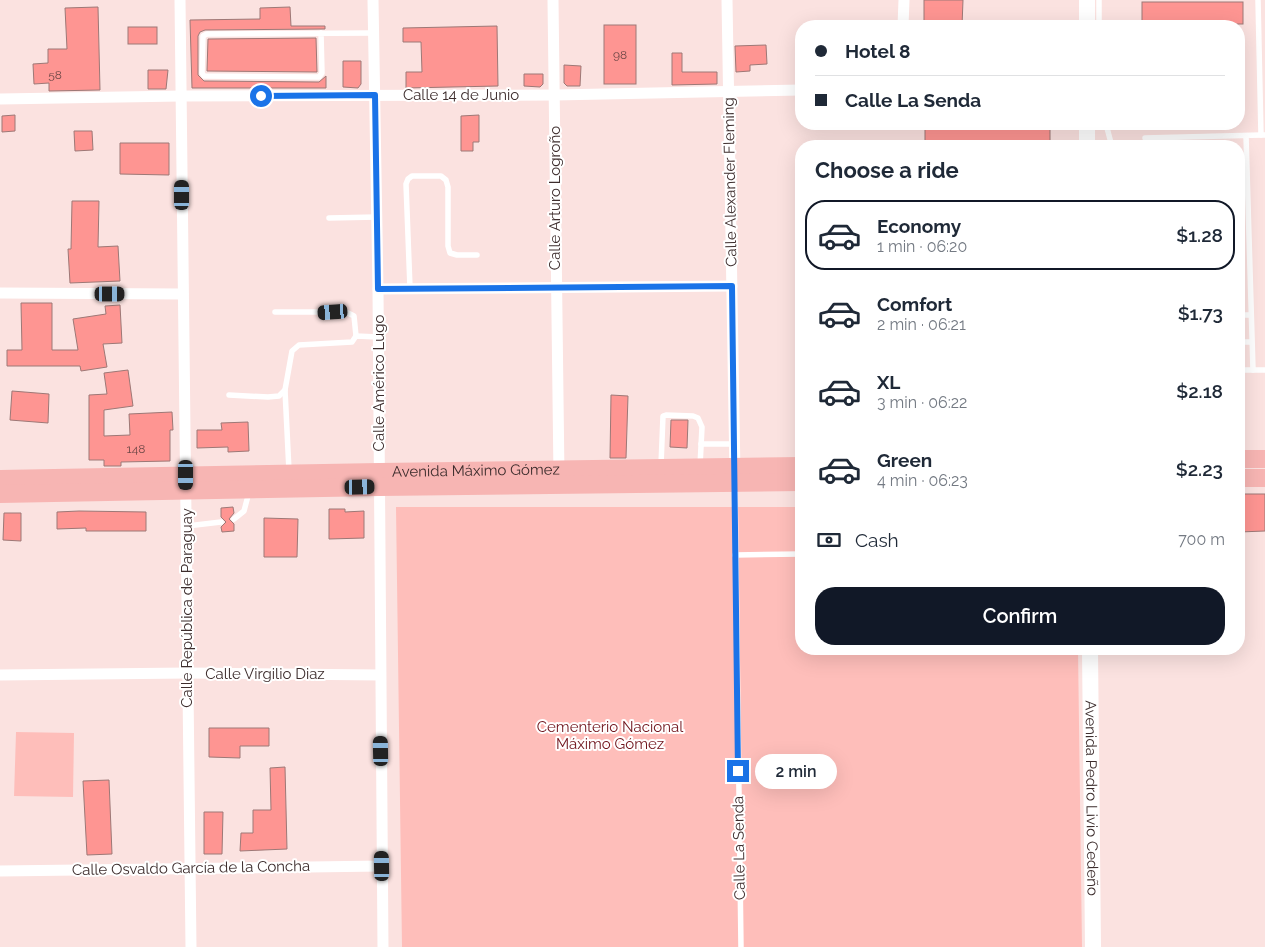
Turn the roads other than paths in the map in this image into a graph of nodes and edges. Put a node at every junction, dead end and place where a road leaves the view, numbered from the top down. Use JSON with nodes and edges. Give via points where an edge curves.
{"nodes":[{"id":1,"x":180,"y":0,"type":"edge"},
{"id":2,"x":373,"y":0,"type":"edge"},
{"id":3,"x":553,"y":0,"type":"edge"},
{"id":4,"x":727,"y":0,"type":"edge"},
{"id":5,"x":904,"y":0,"type":"edge"},
{"id":6,"x":1087,"y":0,"type":"edge"},
{"id":7,"x":1099,"y":0,"type":"edge"},
{"id":8,"x":1258,"y":0,"type":"edge"},
{"id":9,"x":903,"y":20,"type":"edge"},
{"id":10,"x":1087,"y":20,"type":"edge"},
{"id":11,"x":1099,"y":20,"type":"edge"},
{"id":12,"x":321,"y":33,"type":"junction"},
{"id":13,"x":373,"y":33,"type":"junction"},
{"id":14,"x":795,"y":90,"type":"edge"},
{"id":15,"x":729,"y":91,"type":"junction"},
{"id":16,"x":375,"y":95,"type":"junction"},
{"id":17,"x":555,"y":95,"type":"junction"},
{"id":18,"x":181,"y":96,"type":"junction"},
{"id":19,"x":0,"y":99,"type":"edge"},
{"id":20,"x":1263,"y":135,"type":"edge"},
{"id":21,"x":1246,"y":136,"type":"junction"},
{"id":22,"x":1145,"y":138,"type":"dead end"},
{"id":23,"x":377,"y":217,"type":"junction"},
{"id":24,"x":329,"y":218,"type":"dead end"},
{"id":25,"x":477,"y":255,"type":"dead end"},
{"id":26,"x":556,"y":286,"type":"junction"},
{"id":27,"x":732,"y":286,"type":"junction"},
{"id":28,"x":410,"y":288,"type":"junction"},
{"id":29,"x":378,"y":289,"type":"junction"},
{"id":30,"x":0,"y":293,"type":"edge"},
{"id":31,"x":183,"y":294,"type":"junction"},
{"id":32,"x":275,"y":312,"type":"dead end"},
{"id":33,"x":1245,"y":315,"type":"edge"},
{"id":34,"x":1251,"y":315,"type":"junction"},
{"id":35,"x":356,"y":336,"type":"junction"},
{"id":36,"x":378,"y":336,"type":"junction"},
{"id":37,"x":1245,"y":342,"type":"edge"},
{"id":38,"x":1252,"y":342,"type":"junction"},
{"id":39,"x":1245,"y":370,"type":"edge"},
{"id":40,"x":1253,"y":370,"type":"junction"},
{"id":41,"x":1265,"y":370,"type":"edge"},
{"id":42,"x":285,"y":390,"type":"junction"},
{"id":43,"x":229,"y":395,"type":"dead end"},
{"id":44,"x":701,"y":444,"type":"junction"},
{"id":45,"x":734,"y":444,"type":"junction"},
{"id":46,"x":1265,"y":458,"type":"edge"},
{"id":47,"x":1245,"y":459,"type":"edge"},
{"id":48,"x":795,"y":467,"type":"edge"},
{"id":49,"x":700,"y":468,"type":"junction"},
{"id":50,"x":661,"y":469,"type":"junction"},
{"id":51,"x":289,"y":473,"type":"junction"},
{"id":52,"x":735,"y":475,"type":"junction"},
{"id":53,"x":559,"y":478,"type":"junction"},
{"id":54,"x":1245,"y":478,"type":"edge"},
{"id":55,"x":1265,"y":478,"type":"edge"},
{"id":56,"x":0,"y":479,"type":"edge"},
{"id":57,"x":379,"y":479,"type":"junction"},
{"id":58,"x":795,"y":481,"type":"edge"},
{"id":59,"x":187,"y":483,"type":"junction"},
{"id":60,"x":250,"y":489,"type":"junction"},
{"id":61,"x":0,"y":494,"type":"edge"},
{"id":62,"x":234,"y":519,"type":"dead end"},
{"id":63,"x":221,"y":522,"type":"dead end"},
{"id":64,"x":187,"y":526,"type":"junction"},
{"id":65,"x":795,"y":554,"type":"edge"},
{"id":66,"x":736,"y":555,"type":"junction"},
{"id":67,"x":1090,"y":655,"type":"edge"},
{"id":68,"x":188,"y":673,"type":"junction"},
{"id":69,"x":0,"y":675,"type":"edge"},
{"id":70,"x":380,"y":675,"type":"junction"},
{"id":71,"x":382,"y":866,"type":"junction"},
{"id":72,"x":190,"y":868,"type":"junction"},
{"id":73,"x":0,"y":871,"type":"edge"},
{"id":74,"x":191,"y":947,"type":"edge"},
{"id":75,"x":383,"y":947,"type":"edge"},
{"id":76,"x":741,"y":947,"type":"edge"},
{"id":77,"x":1093,"y":947,"type":"edge"}],
"edges":[{"from":1,"to":18,"type":"street","name":"Calle República de Paraguay"},
{"from":2,"to":13,"type":"street","name":"Calle Américo Lugo"},
{"from":3,"to":17,"type":"street","name":"Calle Arturo Logroño"},
{"from":4,"to":15,"type":"street","name":"Calle Alexander Fleming"},
{"from":5,"to":9,"type":"street"},
{"from":6,"to":10,"type":"main road"},
{"from":7,"to":11,"type":"lane"},
{"from":8,"to":20,"type":"lane"},
{"from":12,"to":12,"type":"lane","via":[[207,34],[203,36],[202,73],[204,76],[319,77],[322,73]]},
{"from":12,"to":13,"type":"lane"},
{"from":13,"to":16,"type":"street","name":"Calle Américo Lugo"},
{"from":14,"to":15,"type":"street","name":"Calle 14 de Junio"},
{"from":15,"to":17,"type":"street","name":"Calle 14 de Junio"},
{"from":15,"to":27,"type":"street","name":"Calle Alexander Fleming"},
{"from":16,"to":17,"type":"street","name":"Calle 14 de Junio"},
{"from":16,"to":18,"type":"street","name":"Calle 14 de Junio"},
{"from":16,"to":23,"type":"street","name":"Calle Américo Lugo"},
{"from":17,"to":26,"type":"street","name":"Calle Arturo Logroño"},
{"from":18,"to":19,"type":"street","name":"Calle 14 de Junio"},
{"from":18,"to":31,"type":"street","name":"Calle República de Paraguay"},
{"from":20,"to":21,"type":"lane"},
{"from":21,"to":22,"type":"lane"},
{"from":21,"to":34,"type":"lane"},
{"from":23,"to":24,"type":"lane"},
{"from":23,"to":29,"type":"street","name":"Calle Américo Lugo"},
{"from":25,"to":28,"type":"lane","via":[[450,253],[446,180],[441,176],[412,176],[406,184]]},
{"from":26,"to":27,"type":"street"},
{"from":26,"to":28,"type":"street"},
{"from":26,"to":53,"type":"street","name":"Calle Arturo Logroño"},
{"from":27,"to":45,"type":"street","name":"Calle Alexander Fleming"},
{"from":28,"to":29,"type":"street"},
{"from":29,"to":36,"type":"street","name":"Calle Américo Lugo"},
{"from":30,"to":31,"type":"street"},
{"from":31,"to":59,"type":"street","name":"Calle República de Paraguay"},
{"from":32,"to":35,"type":"lane","via":[[344,311],[354,316]]},
{"from":33,"to":34,"type":"lane"},
{"from":34,"to":38,"type":"lane"},
{"from":35,"to":36,"type":"lane"},
{"from":35,"to":42,"type":"lane","via":[[352,342],[299,345],[292,351]]},
{"from":36,"to":57,"type":"street","name":"Calle Américo Lugo"},
{"from":37,"to":38,"type":"lane"},
{"from":38,"to":40,"type":"lane"},
{"from":39,"to":40,"type":"lane"},
{"from":40,"to":41,"type":"lane"},
{"from":42,"to":43,"type":"lane","via":[[279,396],[268,397]]},
{"from":42,"to":51,"type":"lane"},
{"from":44,"to":45,"type":"lane"},
{"from":44,"to":49,"type":"lane"},
{"from":44,"to":50,"type":"lane","via":[[702,427],[698,418],[664,416]]},
{"from":45,"to":52,"type":"street","name":"Calle Alexander Fleming"},
{"from":46,"to":47,"type":"main road"},
{"from":48,"to":52,"type":"main road","name":"Avenida Máximo Gómez"},
{"from":49,"to":50,"type":"main road","name":"Avenida Máximo Gómez"},
{"from":49,"to":52,"type":"main road","name":"Avenida Máximo Gómez"},
{"from":50,"to":53,"type":"main road","name":"Avenida Máximo Gómez"},
{"from":51,"to":57,"type":"main road","name":"Avenida Máximo Gómez"},
{"from":51,"to":59,"type":"main road","name":"Avenida Máximo Gómez"},
{"from":52,"to":53,"type":"main road","name":"Avenida Máximo Gómez"},
{"from":52,"to":58,"type":"main road","name":"Avenida Máximo Gómez"},
{"from":52,"to":66,"type":"lane","name":"Calle La Senda"},
{"from":53,"to":57,"type":"main road","name":"Avenida Máximo Gómez"},
{"from":54,"to":55,"type":"main road"},
{"from":56,"to":59,"type":"main road","name":"Avenida Máximo Gómez"},
{"from":57,"to":60,"type":"main road","name":"Avenida Máximo Gómez"},
{"from":57,"to":70,"type":"street","name":"Calle Américo Lugo"},
{"from":59,"to":60,"type":"main road","name":"Avenida Máximo Gómez"},
{"from":59,"to":61,"type":"main road","name":"Avenida Máximo Gómez"},
{"from":59,"to":64,"type":"street","name":"Calle República de Paraguay"},
{"from":60,"to":62,"type":"lane","via":[[244,512]]},
{"from":63,"to":64,"type":"lane"},
{"from":64,"to":68,"type":"street","name":"Calle República de Paraguay"},
{"from":65,"to":66,"type":"lane"},
{"from":66,"to":76,"type":"lane","name":"Calle La Senda"},
{"from":67,"to":77,"type":"main road","name":"Avenida Pedro Livio Cedeño"},
{"from":68,"to":69,"type":"street","name":"Calle Virgilio Diaz"},
{"from":68,"to":70,"type":"street","name":"Calle Virgilio Diaz"},
{"from":68,"to":72,"type":"street","name":"Calle República de Paraguay"},
{"from":70,"to":71,"type":"street","name":"Calle Américo Lugo"},
{"from":71,"to":72,"type":"street","name":"Calle Osvaldo García de la Concha"},
{"from":71,"to":75,"type":"street","name":"Calle Américo Lugo"},
{"from":72,"to":73,"type":"street","name":"Calle Osvaldo García de la Concha"},
{"from":72,"to":74,"type":"street","name":"Calle República de Paraguay"}]}
